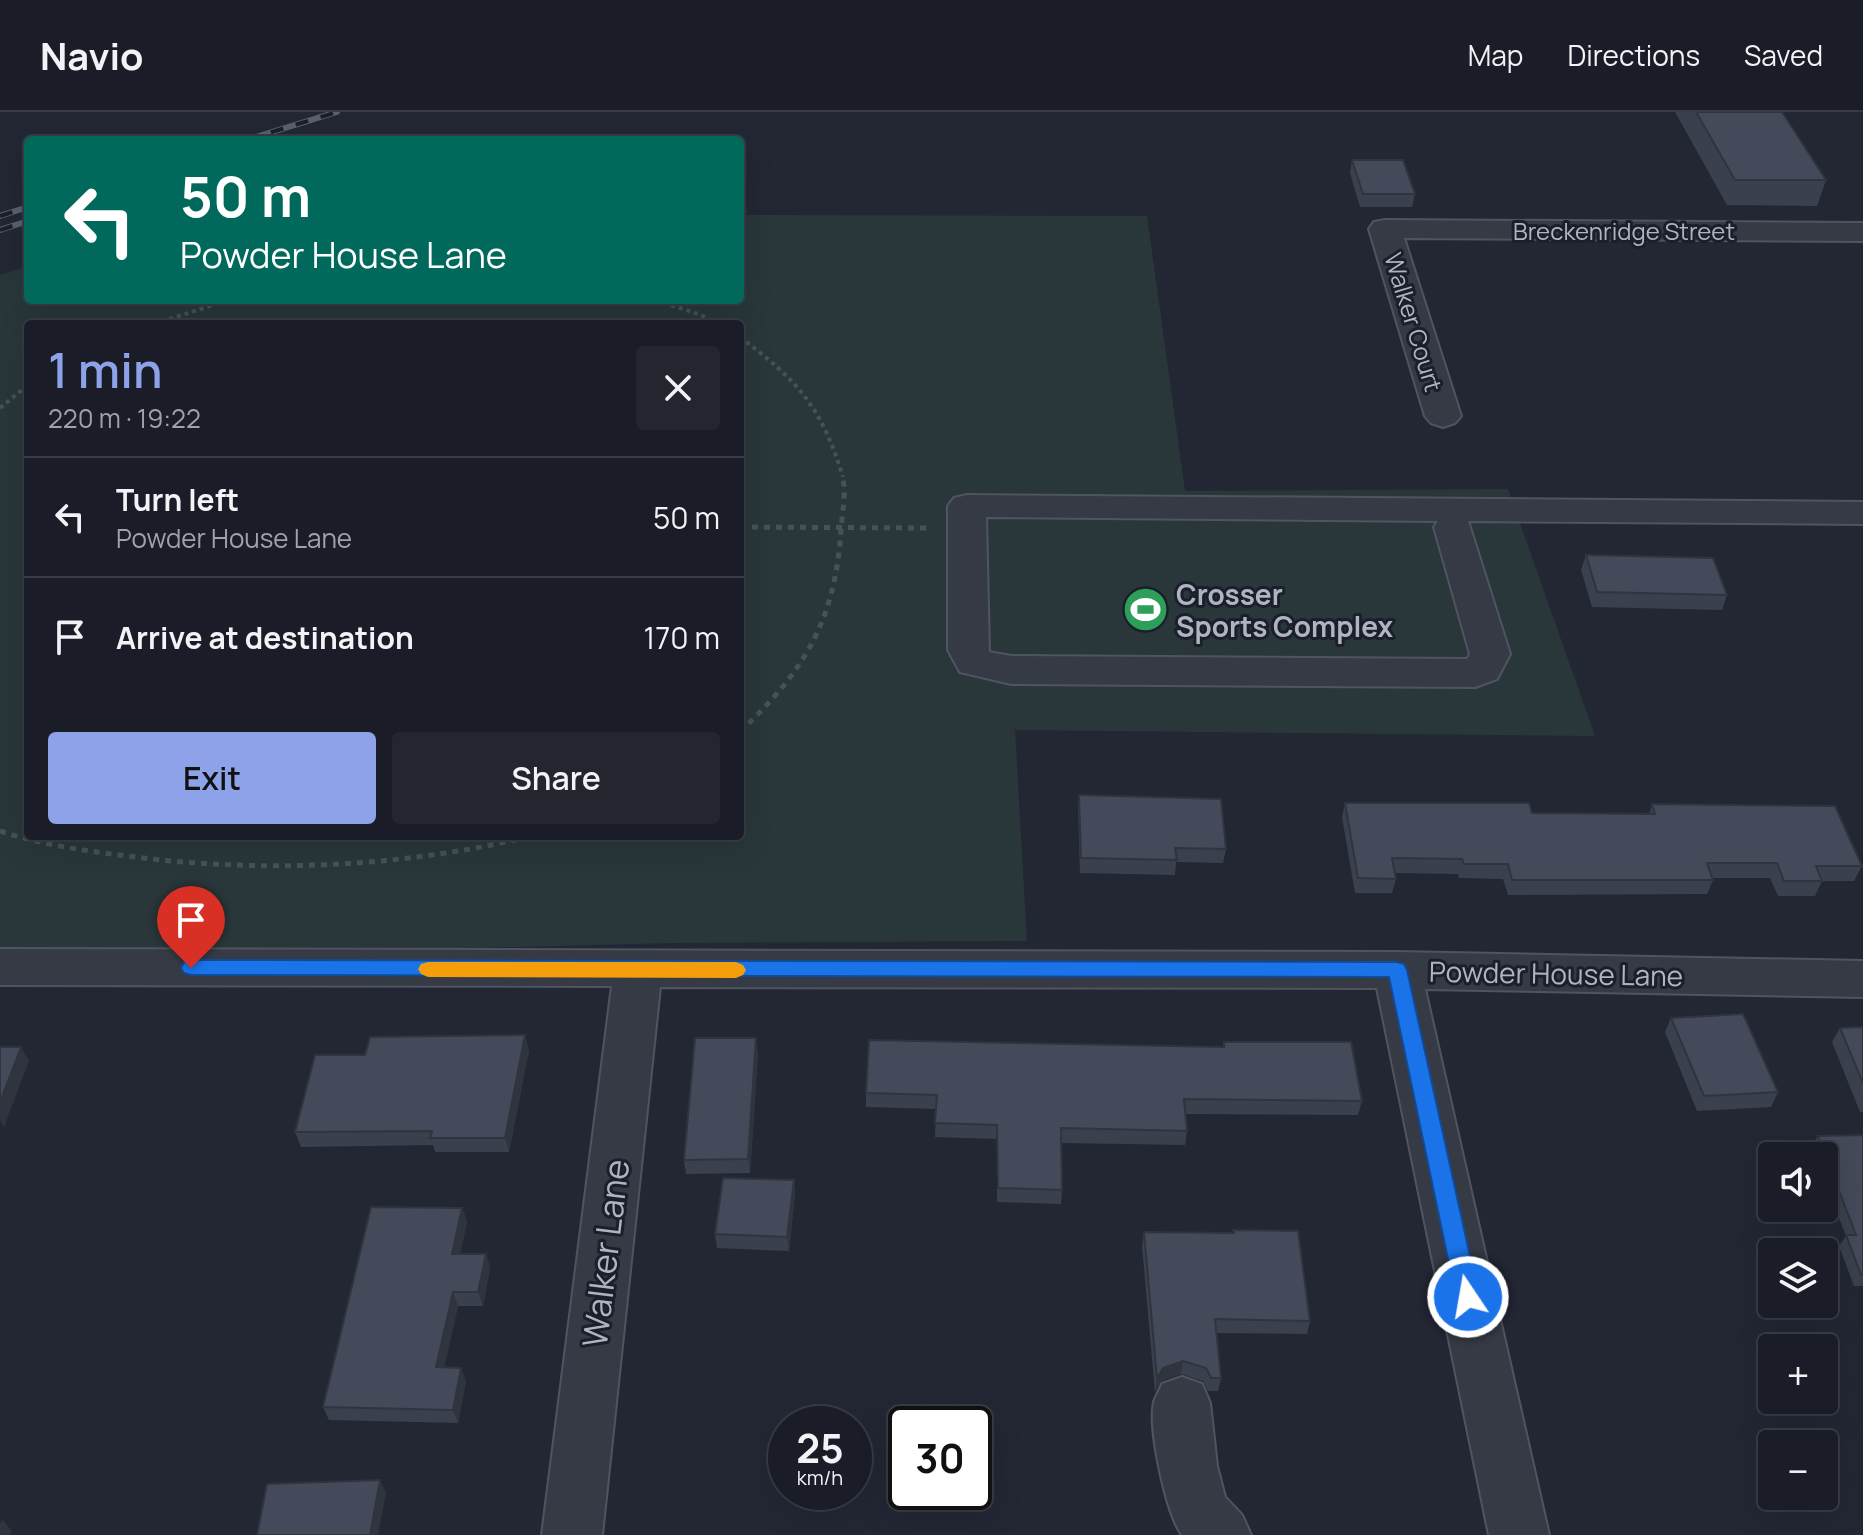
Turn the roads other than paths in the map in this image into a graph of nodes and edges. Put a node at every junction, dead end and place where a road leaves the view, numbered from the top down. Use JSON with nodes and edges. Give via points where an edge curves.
{"nodes":[{"id":1,"x":1385,"y":229,"type":"joint"},
{"id":2,"x":1863,"y":232,"type":"edge"},
{"id":3,"x":1443,"y":416,"type":"dead end"},
{"id":4,"x":1863,"y":513,"type":"edge"},
{"id":5,"x":1453,"y":527,"type":"dead end"},
{"id":6,"x":0,"y":967,"type":"edge"},
{"id":7,"x":638,"y":970,"type":"junction"},
{"id":8,"x":1397,"y":970,"type":"junction"},
{"id":9,"x":1863,"y":979,"type":"edge"},
{"id":10,"x":1182,"y":1403,"type":"dead end"},
{"id":11,"x":572,"y":1535,"type":"edge"},
{"id":12,"x":1221,"y":1535,"type":"edge"},
{"id":13,"x":1519,"y":1535,"type":"edge"}],
"edges":[{"from":1,"to":2,"type":"street","name":"Breckenridge Street"},
{"from":1,"to":3,"type":"street","name":"Walker Court"},
{"from":4,"to":5,"type":"street","via":[[967,506],[968,650],[974,663],[1011,670],[1475,673],[1490,654]]},
{"from":6,"to":7,"type":"street","name":"Powder House Lane"},
{"from":7,"to":8,"type":"street","name":"Powder House Lane"},
{"from":7,"to":11,"type":"street","name":"Walker Lane"},
{"from":8,"to":9,"type":"street","name":"Powder House Lane"},
{"from":8,"to":13,"type":"street"},
{"from":10,"to":12,"type":"street","via":[[1188,1466],[1200,1512]]}]}
